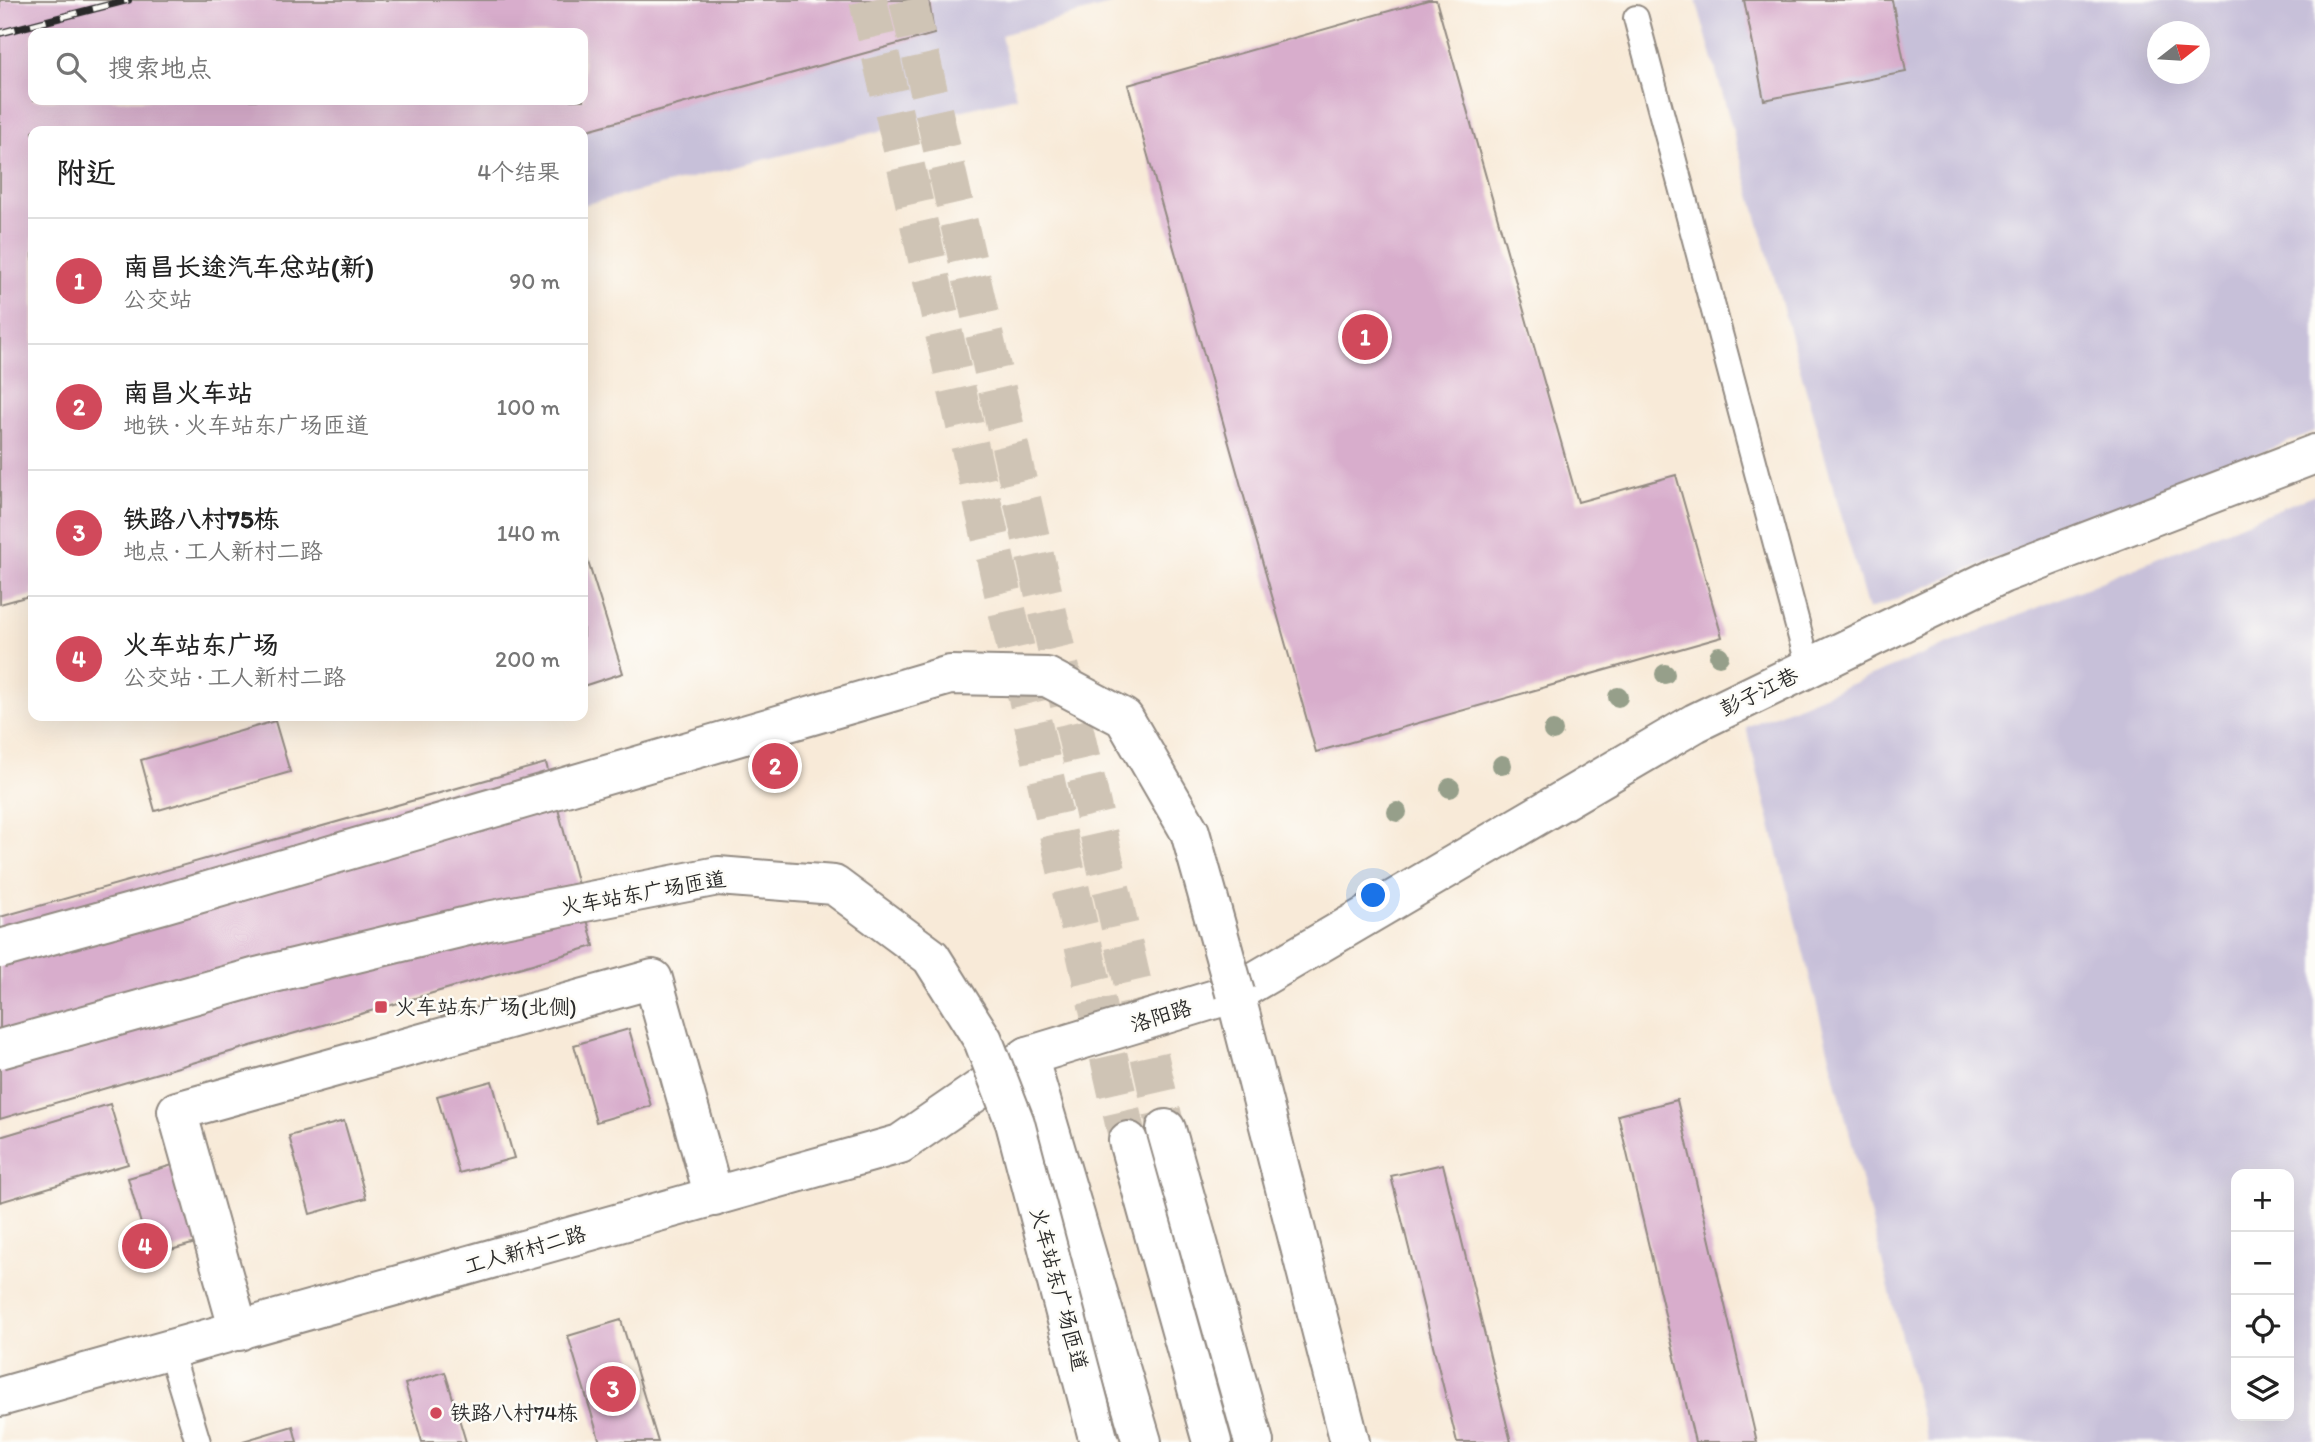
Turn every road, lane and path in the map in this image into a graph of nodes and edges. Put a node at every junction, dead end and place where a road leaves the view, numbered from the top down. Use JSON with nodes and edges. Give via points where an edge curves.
{"nodes":[{"id":1,"x":1636,"y":18,"type":"dead end"},
{"id":2,"x":2315,"y":454,"type":"edge"},
{"id":3,"x":1810,"y":668,"type":"junction"},
{"id":4,"x":0,"y":949,"type":"edge"},
{"id":5,"x":1235,"y":993,"type":"junction"},
{"id":6,"x":0,"y":1049,"type":"edge"},
{"id":7,"x":1028,"y":1056,"type":"junction"},
{"id":8,"x":1166,"y":1129,"type":"tunnel mouth"},
{"id":9,"x":1128,"y":1141,"type":"tunnel mouth"},
{"id":10,"x":714,"y":1197,"type":"junction"},
{"id":11,"x":239,"y":1331,"type":"junction"},
{"id":12,"x":170,"y":1350,"type":"junction"},
{"id":13,"x":0,"y":1397,"type":"edge"},
{"id":14,"x":198,"y":1442,"type":"edge"},
{"id":15,"x":1099,"y":1442,"type":"edge"},
{"id":16,"x":1142,"y":1442,"type":"edge"},
{"id":17,"x":1212,"y":1442,"type":"edge"},
{"id":18,"x":1254,"y":1442,"type":"edge"},
{"id":19,"x":1350,"y":1442,"type":"edge"}],
"edges":[{"from":1,"to":3,"type":"lane"},
{"from":2,"to":3,"type":"main road","name":"彭子江巷","via":[[2002,574]]},
{"from":3,"to":5,"type":"main road","name":"彭子江巷","via":[[1695,723]]},
{"from":4,"to":5,"type":"main road","bridge":true,"via":[[950,675],[1047,677],[1124,718],[1190,832]]},
{"from":5,"to":7,"type":"main road","name":"洛阳路"},
{"from":5,"to":19,"type":"main road"},
{"from":6,"to":15,"type":"main road","name":"火车站东广场匝道","bridge":true,"via":[[257,977],[488,921],[718,876],[834,885],[931,957],[983,1040],[1016,1123]]},
{"from":7,"to":10,"type":"main road","name":"工人新村二路","via":[[900,1144]]},
{"from":7,"to":16,"type":"main road"},
{"from":8,"to":18,"type":"main road"},
{"from":9,"to":17,"type":"main road"},
{"from":10,"to":11,"type":"main road","name":"工人新村二路"},
{"from":10,"to":11,"type":"main road","via":[[653,979],[177,1111]]},
{"from":11,"to":12,"type":"main road","name":"工人新村二路"},
{"from":12,"to":13,"type":"main road","name":"工人新村二路"},
{"from":12,"to":14,"type":"lane"}]}
